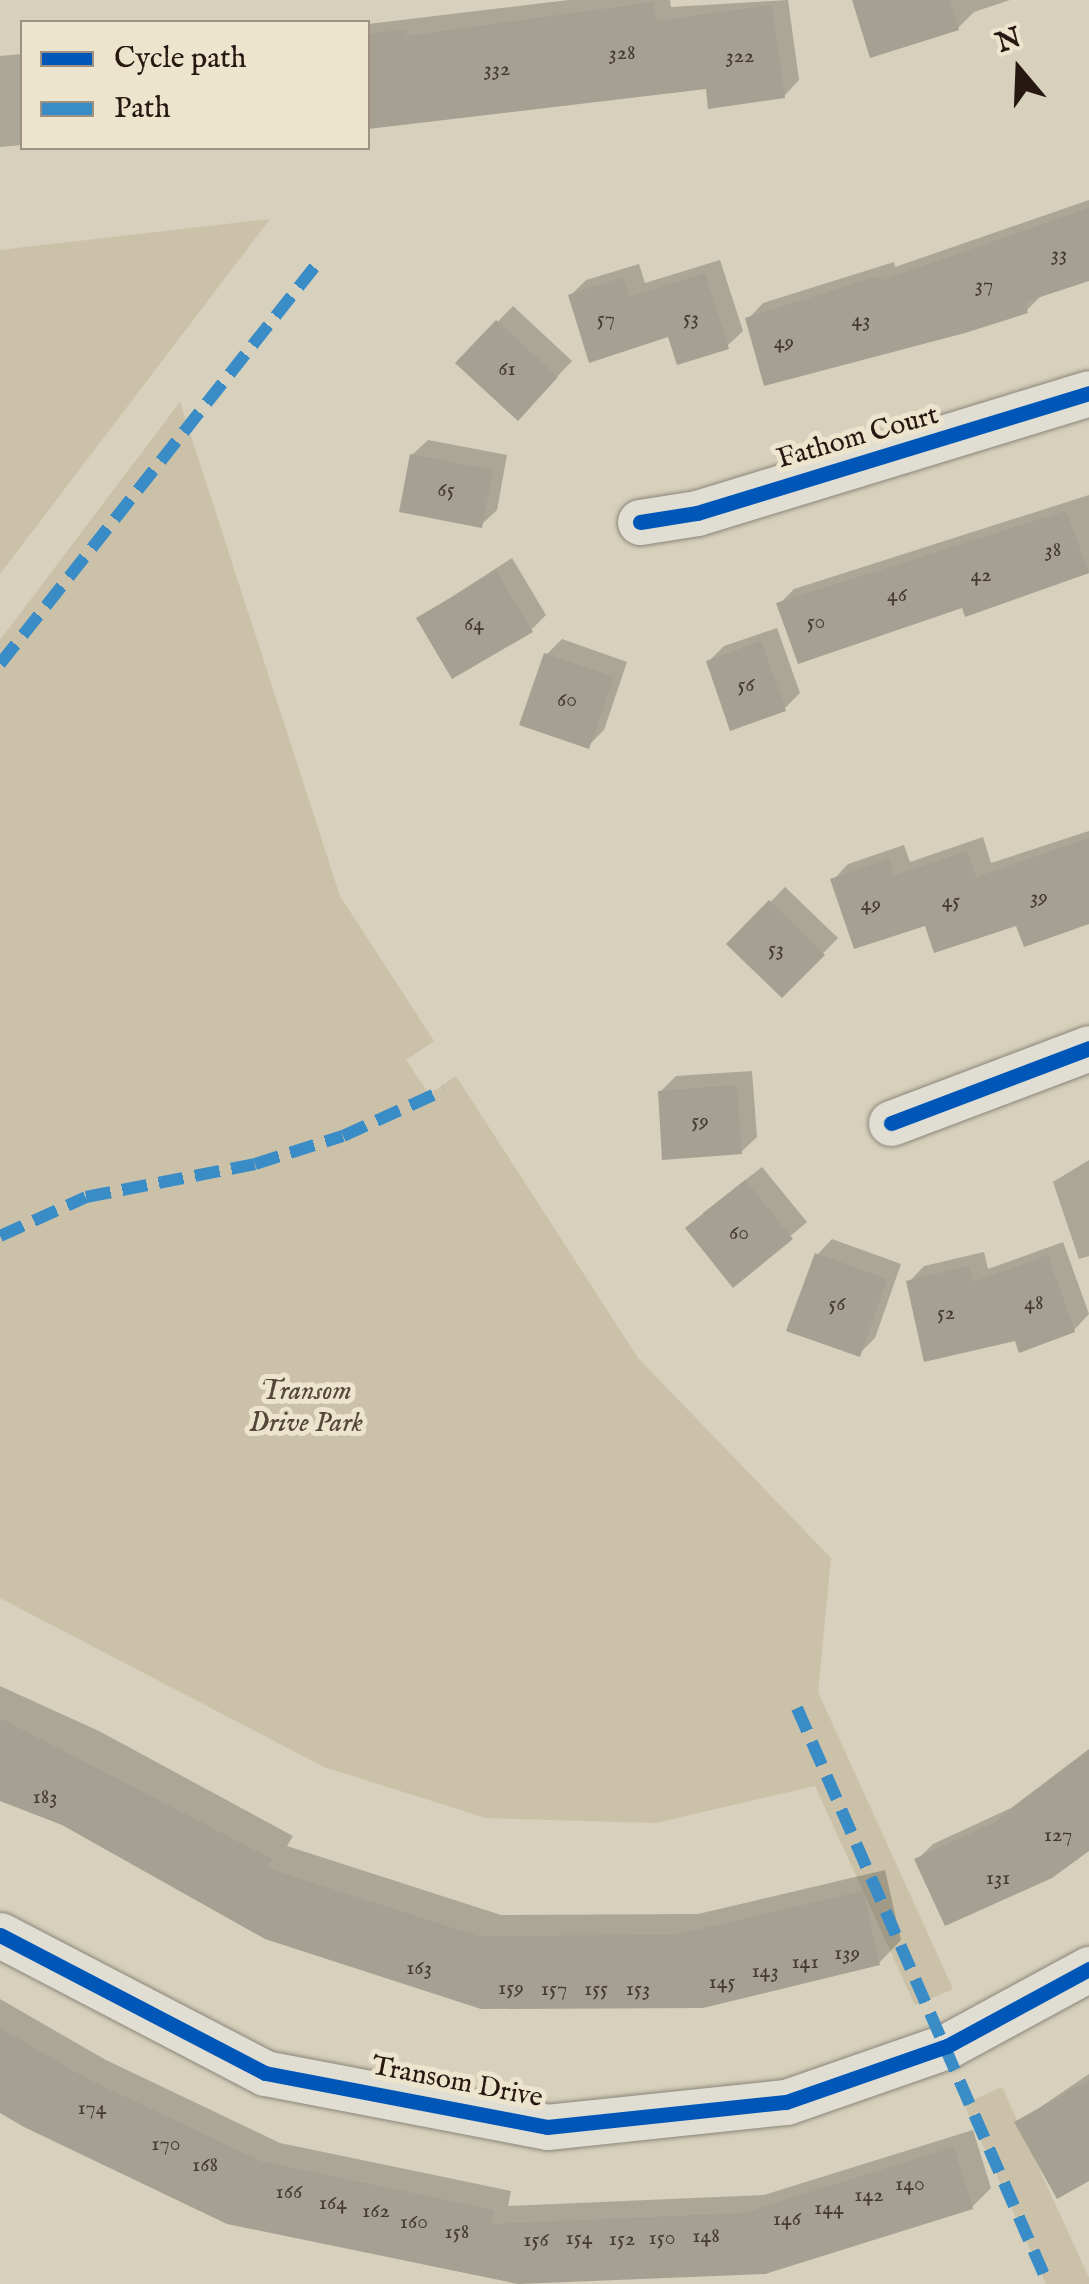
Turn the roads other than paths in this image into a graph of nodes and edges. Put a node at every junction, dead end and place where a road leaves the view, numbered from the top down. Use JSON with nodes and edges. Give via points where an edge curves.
{"nodes":[{"id":1,"x":1089,"y":393,"type":"edge"},
{"id":2,"x":640,"y":522,"type":"dead end"},
{"id":3,"x":1089,"y":1048,"type":"edge"},
{"id":4,"x":891,"y":1123,"type":"dead end"},
{"id":5,"x":0,"y":1935,"type":"edge"},
{"id":6,"x":1089,"y":1969,"type":"edge"}],
"edges":[{"from":1,"to":2,"type":"street","name":"Fathom Court","via":[[697,513]]},
{"from":3,"to":4,"type":"street"},
{"from":5,"to":6,"type":"street","name":"Transom Drive","via":[[265,2073],[547,2127],[786,2102],[948,2046]]}]}
